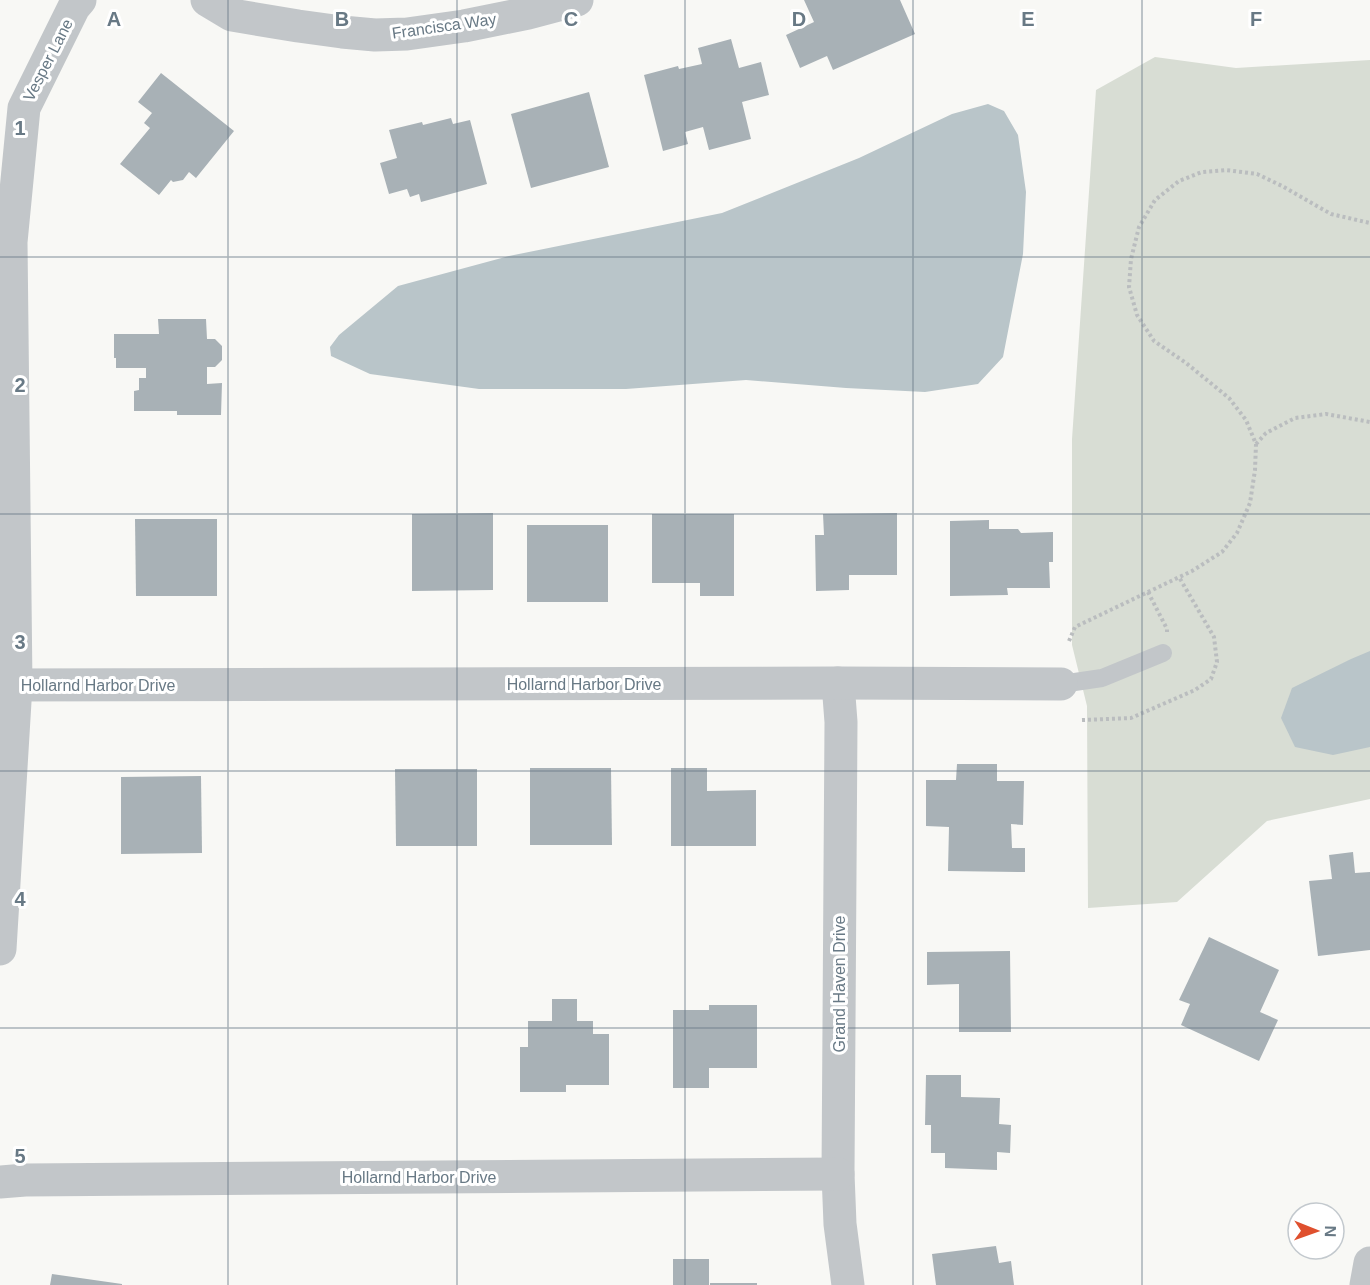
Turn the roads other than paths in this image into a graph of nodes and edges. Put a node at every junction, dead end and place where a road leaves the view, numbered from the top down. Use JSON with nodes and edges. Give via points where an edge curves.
{"nodes":[{"id":1,"x":80,"y":0,"type":"edge"},
{"id":2,"x":207,"y":0,"type":"edge"},
{"id":3,"x":577,"y":0,"type":"edge"},
{"id":4,"x":6,"y":242,"type":"edge"},
{"id":5,"x":6,"y":383,"type":"edge"},
{"id":6,"x":1163,"y":653,"type":"road end"},
{"id":7,"x":838,"y":683,"type":"junction"},
{"id":8,"x":1061,"y":684,"type":"joint"},
{"id":9,"x":8,"y":685,"type":"edge"},
{"id":10,"x":0,"y":949,"type":"edge"},
{"id":11,"x":838,"y":1174,"type":"junction"},
{"id":12,"x":0,"y":1182,"type":"edge"},
{"id":13,"x":1370,"y":1263,"type":"edge"},
{"id":14,"x":848,"y":1285,"type":"edge"},
{"id":15,"x":1366,"y":1285,"type":"edge"}],
"edges":[{"from":1,"to":4,"type":"street","name":"Vesper Lane","via":[[24,108]]},
{"from":2,"to":3,"type":"street","name":"Francisca Way","via":[[232,15],[375,35],[464,26]]},
{"from":4,"to":5,"type":"street","name":"Vesper Lane"},
{"from":5,"to":9,"type":"street","name":"Vesper Lane"},
{"from":6,"to":8,"type":"lane","name":"Hollarnd Harbor Drive","via":[[1102,678]]},
{"from":7,"to":8,"type":"street","name":"Hollarnd Harbor Drive"},
{"from":7,"to":9,"type":"street","name":"Hollarnd Harbor Drive"},
{"from":7,"to":11,"type":"street","name":"Grand Haven Drive"},
{"from":9,"to":10,"type":"street","name":"Vesper Lane"},
{"from":11,"to":12,"type":"street","name":"Hollarnd Harbor Drive"},
{"from":11,"to":14,"type":"street","name":"Grand Haven Drive"},
{"from":13,"to":15,"type":"street"}]}
